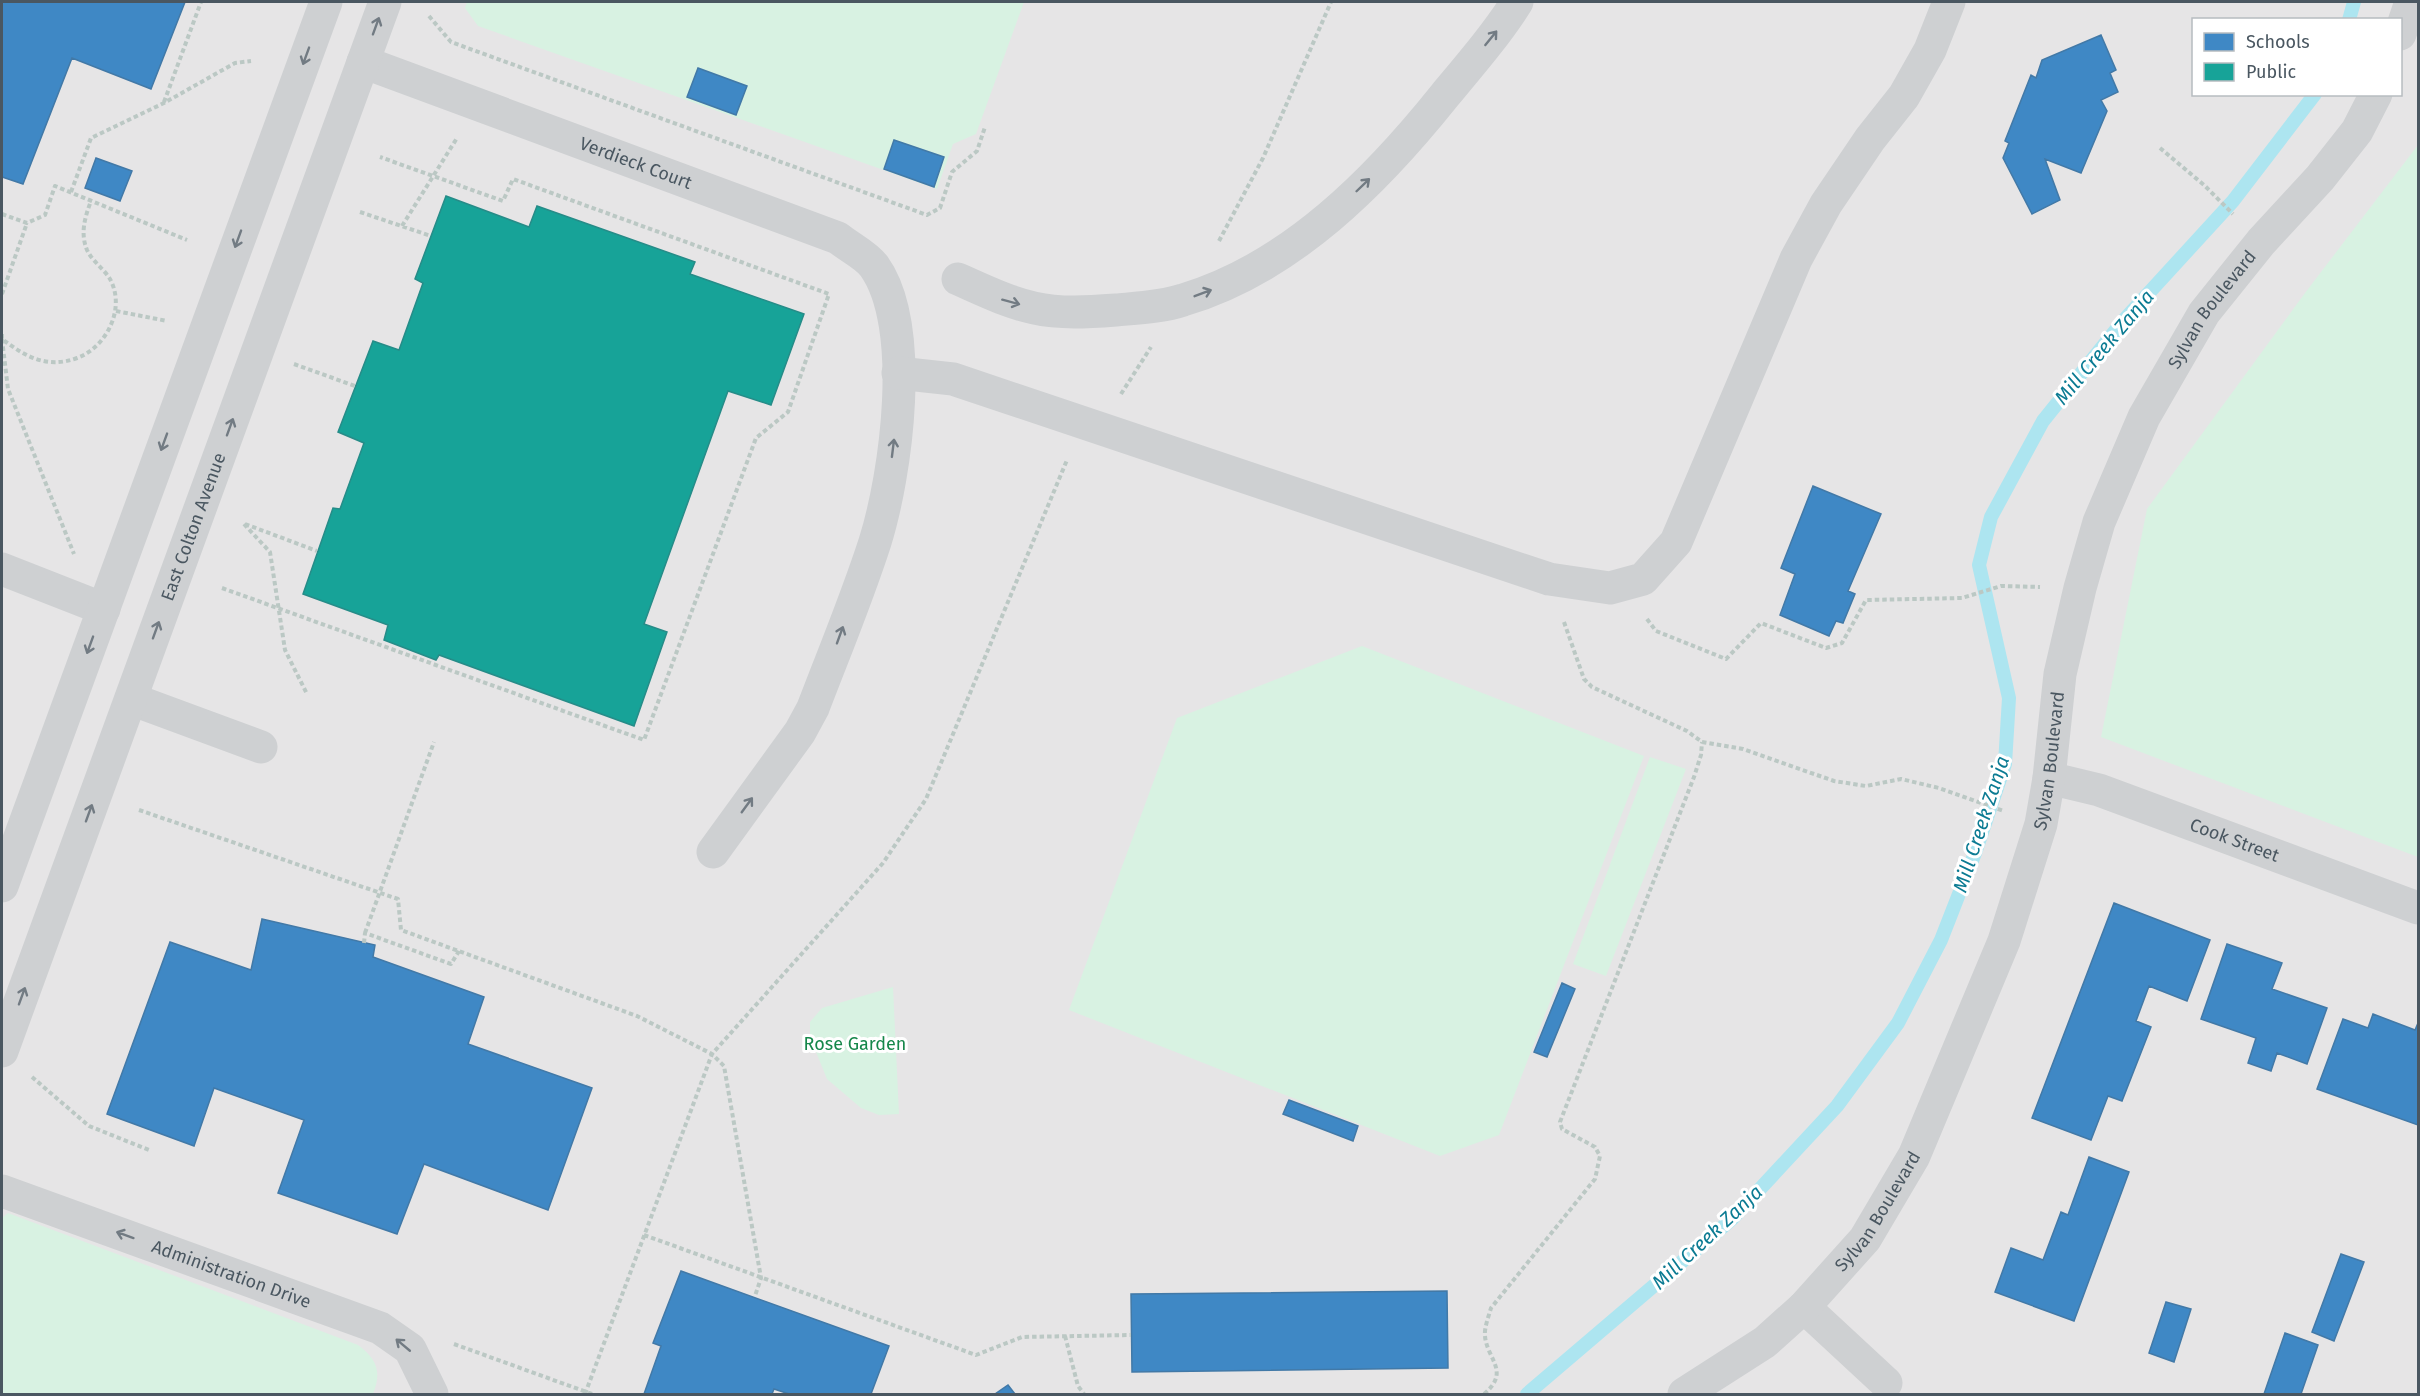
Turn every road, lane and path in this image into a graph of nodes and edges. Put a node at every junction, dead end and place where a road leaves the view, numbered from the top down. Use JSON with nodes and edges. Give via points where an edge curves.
{"nodes":[{"id":1,"x":201,"y":2,"type":"edge"},
{"id":2,"x":326,"y":2,"type":"edge"},
{"id":3,"x":385,"y":2,"type":"edge"},
{"id":4,"x":1331,"y":2,"type":"edge"},
{"id":5,"x":1517,"y":2,"type":"edge"},
{"id":6,"x":1949,"y":2,"type":"edge"},
{"id":7,"x":2411,"y":2,"type":"edge"},
{"id":8,"x":429,"y":16,"type":"dead end"},
{"id":9,"x":2402,"y":28,"type":"edge"},
{"id":10,"x":251,"y":61,"type":"dead end"},
{"id":11,"x":363,"y":62,"type":"junction"},
{"id":12,"x":2375,"y":96,"type":"edge"},
{"id":13,"x":164,"y":103,"type":"junction"},
{"id":14,"x":479,"y":105,"type":"junction"},
{"id":15,"x":985,"y":127,"type":"dead end"},
{"id":16,"x":2160,"y":148,"type":"dead end"},
{"id":17,"x":380,"y":157,"type":"dead end"},
{"id":18,"x":434,"y":176,"type":"junction"},
{"id":19,"x":71,"y":192,"type":"junction"},
{"id":20,"x":91,"y":201,"type":"junction"},
{"id":21,"x":360,"y":212,"type":"dead end"},
{"id":22,"x":2,"y":214,"type":"edge"},
{"id":23,"x":2235,"y":217,"type":"dead end"},
{"id":24,"x":27,"y":223,"type":"junction"},
{"id":25,"x":402,"y":226,"type":"junction"},
{"id":26,"x":431,"y":237,"type":"dead end"},
{"id":27,"x":187,"y":240,"type":"dead end"},
{"id":28,"x":1218,"y":242,"type":"dead end"},
{"id":29,"x":958,"y":279,"type":"dead end"},
{"id":30,"x":2,"y":294,"type":"edge"},
{"id":31,"x":116,"y":311,"type":"junction"},
{"id":32,"x":174,"y":324,"type":"dead end"},
{"id":33,"x":2,"y":334,"type":"edge"},
{"id":34,"x":2,"y":339,"type":"edge"},
{"id":35,"x":1155,"y":340,"type":"dead end"},
{"id":36,"x":291,"y":363,"type":"dead end"},
{"id":37,"x":898,"y":372,"type":"junction"},
{"id":38,"x":355,"y":386,"type":"dead end"},
{"id":39,"x":1120,"y":396,"type":"dead end"},
{"id":40,"x":1070,"y":453,"type":"dead end"},
{"id":41,"x":317,"y":551,"type":"dead end"},
{"id":42,"x":78,"y":563,"type":"dead end"},
{"id":43,"x":2,"y":569,"type":"edge"},
{"id":44,"x":1549,"y":579,"type":"junction"},
{"id":45,"x":1621,"y":585,"type":"junction"},
{"id":46,"x":2001,"y":586,"type":"dead end"},
{"id":47,"x":222,"y":588,"type":"dead end"},
{"id":48,"x":104,"y":609,"type":"junction"},
{"id":49,"x":279,"y":609,"type":"junction"},
{"id":50,"x":307,"y":693,"type":"dead end"},
{"id":51,"x":131,"y":699,"type":"junction"},
{"id":52,"x":434,"y":742,"type":"dead end"},
{"id":53,"x":1702,"y":742,"type":"junction"},
{"id":54,"x":261,"y":747,"type":"dead end"},
{"id":55,"x":2049,"y":778,"type":"junction"},
{"id":56,"x":139,"y":810,"type":"dead end"},
{"id":57,"x":2007,"y":812,"type":"dead end"},
{"id":58,"x":713,"y":852,"type":"dead end"},
{"id":59,"x":2,"y":886,"type":"edge"},
{"id":60,"x":380,"y":893,"type":"junction"},
{"id":61,"x":2418,"y":908,"type":"edge"},
{"id":62,"x":365,"y":933,"type":"junction"},
{"id":63,"x":364,"y":943,"type":"dead end"},
{"id":64,"x":459,"y":951,"type":"junction"},
{"id":65,"x":2,"y":1051,"type":"edge"},
{"id":66,"x":712,"y":1054,"type":"junction"},
{"id":67,"x":41,"y":1083,"type":"dead end"},
{"id":68,"x":149,"y":1150,"type":"dead end"},
{"id":69,"x":2,"y":1191,"type":"edge"},
{"id":70,"x":644,"y":1234,"type":"junction"},
{"id":71,"x":760,"y":1278,"type":"junction"},
{"id":72,"x":755,"y":1296,"type":"dead end"},
{"id":73,"x":1804,"y":1307,"type":"junction"},
{"id":74,"x":1131,"y":1335,"type":"dead end"},
{"id":75,"x":1065,"y":1336,"type":"junction"},
{"id":76,"x":455,"y":1345,"type":"dead end"},
{"id":77,"x":1886,"y":1383,"type":"dead end"},
{"id":78,"x":586,"y":1393,"type":"edge"},
{"id":79,"x":432,"y":1395,"type":"edge"},
{"id":80,"x":592,"y":1395,"type":"edge"},
{"id":81,"x":1084,"y":1395,"type":"edge"},
{"id":82,"x":1484,"y":1395,"type":"edge"},
{"id":83,"x":1684,"y":1395,"type":"edge"}],
"edges":[{"from":1,"to":13,"type":"path"},
{"from":2,"to":48,"type":"street","one_way":true},
{"from":11,"to":3,"type":"street","name":"East Colton Avenue","one_way":true},
{"from":4,"to":28,"type":"path","via":[[1263,158]]},
{"from":29,"to":5,"type":"street","one_way":true,"via":[[1002,299],[1036,308],[1086,313],[1182,301],[1226,284],[1281,253],[1334,213],[1394,155]]},
{"from":6,"to":45,"type":"street","via":[[1930,50],[1904,96],[1839,185],[1796,259],[1676,542],[1643,579]]},
{"from":7,"to":9,"type":"street"},
{"from":8,"to":15,"type":"path","via":[[451,42],[927,216],[940,208],[952,172],[977,151]]},
{"from":10,"to":13,"type":"path","via":[[235,63]]},
{"from":11,"to":14,"type":"street","name":"Verdieck Court"},
{"from":51,"to":11,"type":"street","name":"East Colton Avenue","one_way":true},
{"from":12,"to":55,"type":"street","name":"Sylvan Boulevard","via":[[2357,131],[2320,178],[2261,242],[2204,313],[2144,417],[2099,522],[2080,588],[2060,674]]},
{"from":13,"to":19,"type":"path","via":[[91,138]]},
{"from":14,"to":18,"type":"path"},
{"from":14,"to":37,"type":"street","name":"Verdieck Court","via":[[838,238],[873,265],[888,294]]},
{"from":16,"to":23,"type":"path"},
{"from":17,"to":18,"type":"path"},
{"from":18,"to":25,"type":"path"},
{"from":18,"to":49,"type":"path","via":[[503,201],[513,179],[829,294],[788,412],[756,438],[644,740]]},
{"from":19,"to":20,"type":"path"},
{"from":19,"to":24,"type":"path","via":[[55,186],[45,215]]},
{"from":20,"to":27,"type":"path"},
{"from":20,"to":31,"type":"path","via":[[83,223],[87,250],[111,280]]},
{"from":21,"to":25,"type":"path"},
{"from":22,"to":24,"type":"path"},
{"from":24,"to":30,"type":"path"},
{"from":25,"to":26,"type":"path"},
{"from":31,"to":32,"type":"path"},
{"from":31,"to":34,"type":"path","via":[[105,337],[83,356],[66,362],[45,363],[30,358]]},
{"from":33,"to":34,"type":"path"},
{"from":34,"to":42,"type":"path","via":[[8,389]]},
{"from":35,"to":39,"type":"path"},
{"from":36,"to":38,"type":"path"},
{"from":37,"to":44,"type":"street","via":[[953,379]]},
{"from":58,"to":37,"type":"street","name":"Verdieck Court","one_way":true,"via":[[800,732],[813,708],[875,541],[892,452]]},
{"from":40,"to":66,"type":"path","via":[[926,799],[883,863]]},
{"from":41,"to":49,"type":"path","via":[[244,524],[270,552]]},
{"from":43,"to":48,"type":"street"},
{"from":44,"to":45,"type":"street","via":[[1610,588]]},
{"from":44,"to":53,"type":"path","via":[[1584,679],[1592,687],[1687,730]]},
{"from":45,"to":46,"type":"path","via":[[1656,631],[1726,659],[1761,623],[1826,648],[1842,643],[1866,600],[1962,598]]},
{"from":47,"to":49,"type":"path"},
{"from":48,"to":59,"type":"street","one_way":true},
{"from":49,"to":50,"type":"path","via":[[285,651]]},
{"from":51,"to":54,"type":"street"},
{"from":65,"to":51,"type":"street","name":"East Colton Avenue","one_way":true},
{"from":52,"to":60,"type":"path"},
{"from":53,"to":57,"type":"path","via":[[1743,749],[1834,781],[1866,786],[1901,779]]},
{"from":53,"to":82,"type":"path","via":[[1694,777],[1560,1122],[1562,1129],[1594,1147],[1600,1156],[1595,1179],[1491,1308],[1485,1332],[1497,1372],[1495,1385]]},
{"from":55,"to":61,"type":"street","name":"Cook Street","via":[[2099,790]]},
{"from":55,"to":73,"type":"street","name":"Sylvan Boulevard","via":[[2041,824],[2004,941],[1914,1156],[1865,1239]]},
{"from":56,"to":60,"type":"path"},
{"from":60,"to":62,"type":"path"},
{"from":60,"to":64,"type":"path","via":[[398,899],[400,930]]},
{"from":62,"to":63,"type":"path"},
{"from":62,"to":64,"type":"path","via":[[451,964]]},
{"from":64,"to":66,"type":"path","via":[[637,1016]]},
{"from":66,"to":70,"type":"path"},
{"from":66,"to":71,"type":"path","via":[[724,1066]]},
{"from":67,"to":68,"type":"path","via":[[89,1126]]},
{"from":79,"to":69,"type":"street","name":"Administration Drive","one_way":true,"via":[[410,1349],[380,1328]]},
{"from":70,"to":71,"type":"path"},
{"from":70,"to":78,"type":"path"},
{"from":71,"to":72,"type":"path"},
{"from":71,"to":75,"type":"path","via":[[976,1354],[1022,1337]]},
{"from":73,"to":77,"type":"street"},
{"from":73,"to":83,"type":"street","name":"Sylvan Boulevard","via":[[1765,1342]]},
{"from":74,"to":75,"type":"path"},
{"from":75,"to":81,"type":"path"},
{"from":76,"to":78,"type":"path"},
{"from":78,"to":80,"type":"path"}]}
